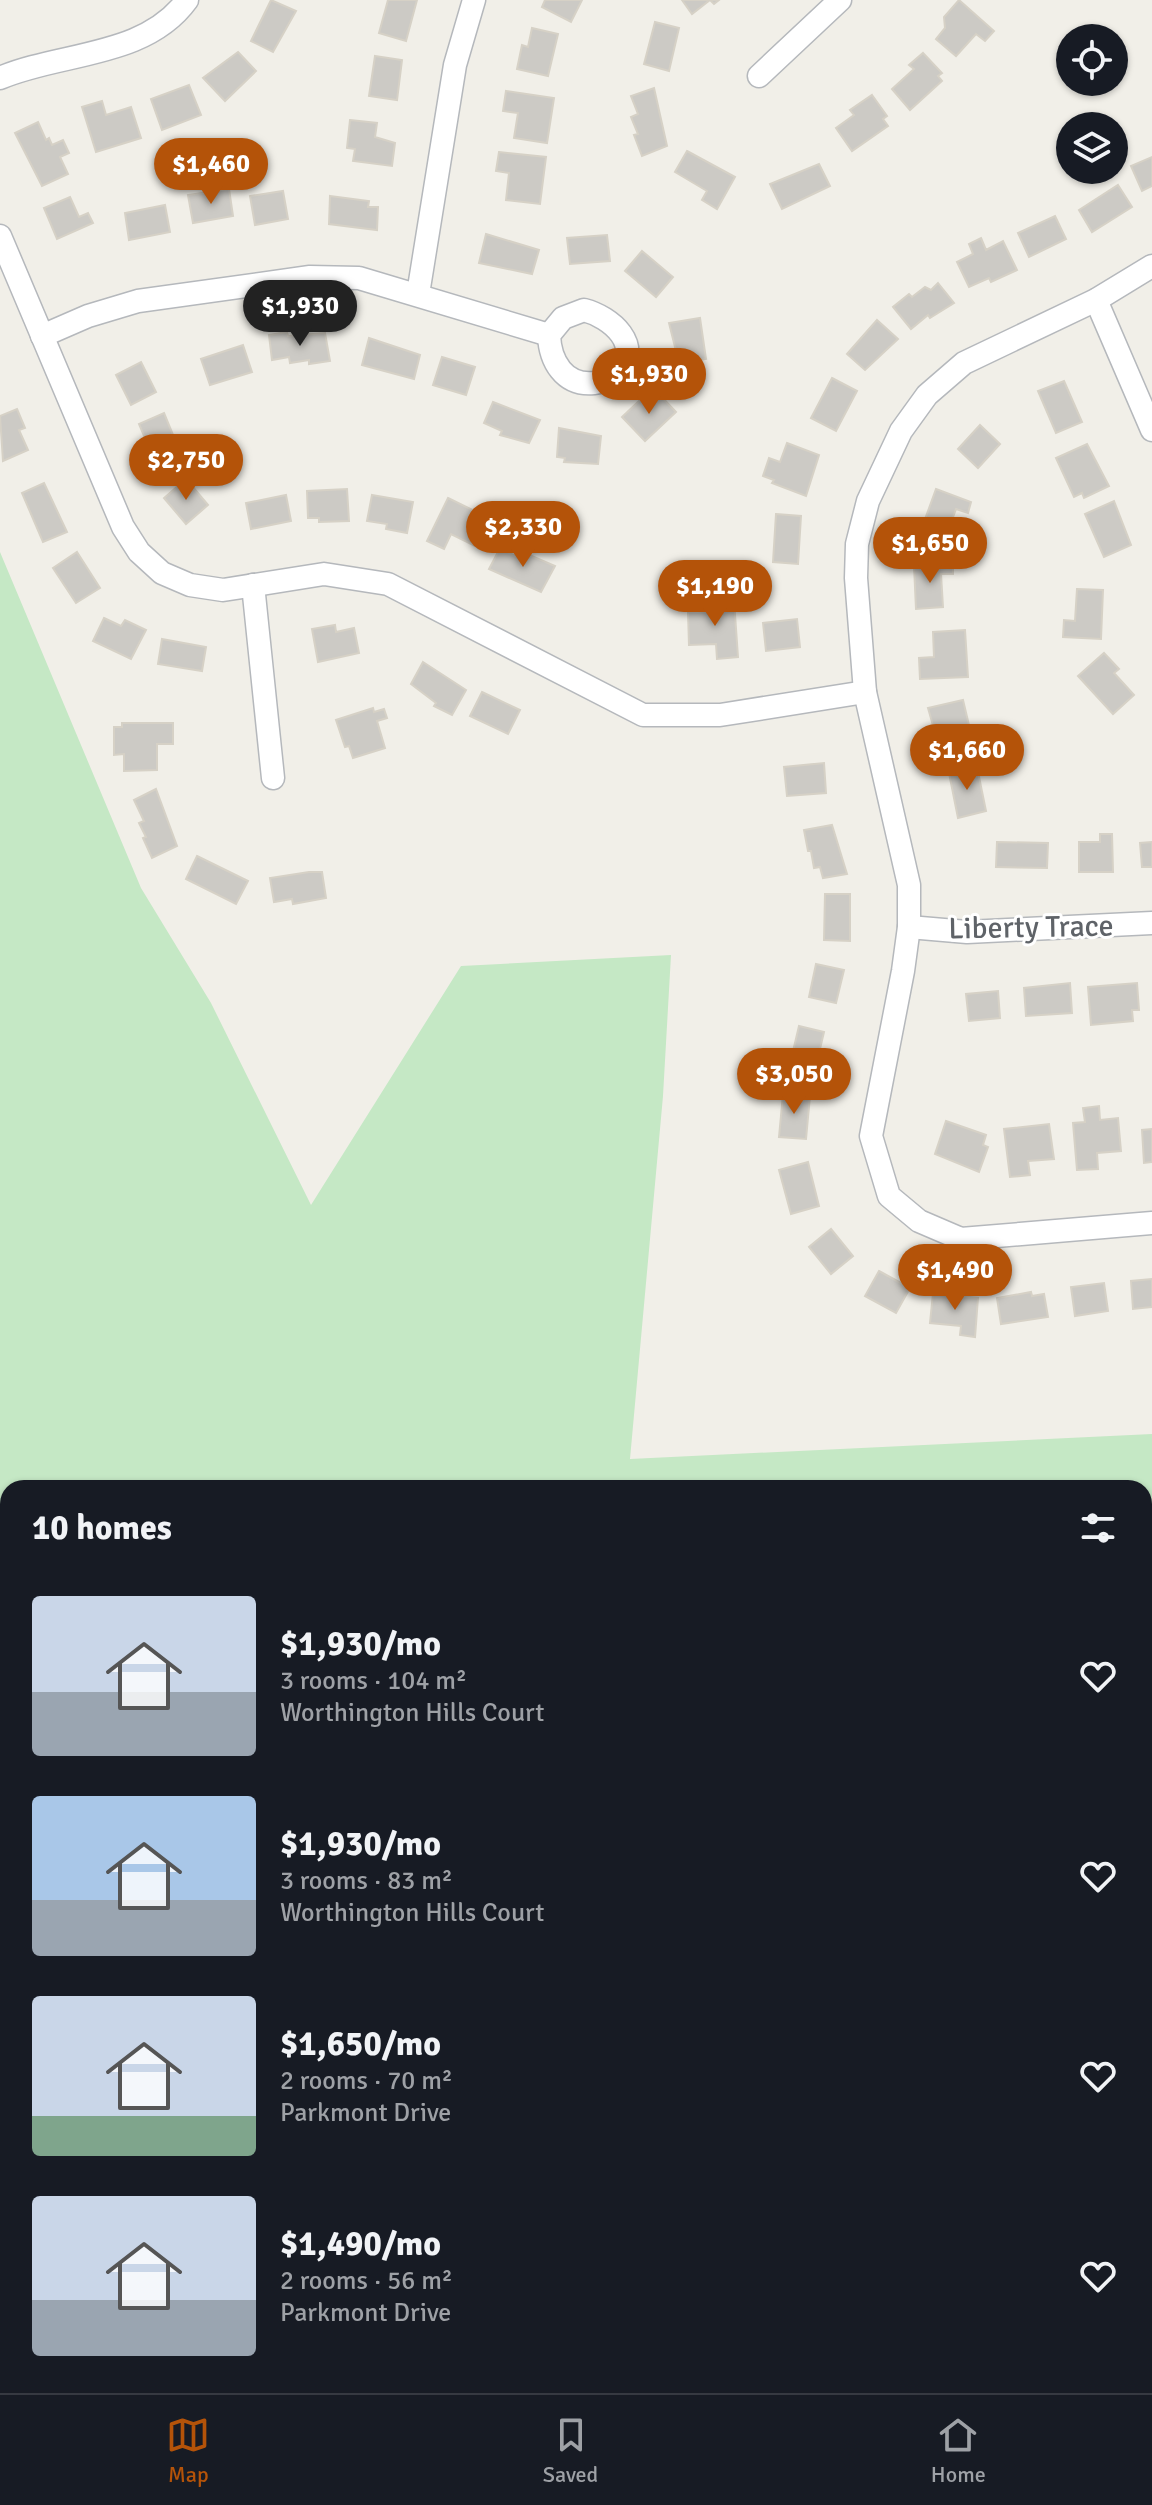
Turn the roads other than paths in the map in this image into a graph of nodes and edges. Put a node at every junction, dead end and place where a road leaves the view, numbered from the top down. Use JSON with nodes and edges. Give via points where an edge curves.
{"nodes":[{"id":1,"x":187,"y":0,"type":"edge"},
{"id":2,"x":474,"y":0,"type":"edge"},
{"id":3,"x":840,"y":0,"type":"edge"},
{"id":4,"x":759,"y":76,"type":"dead end"},
{"id":5,"x":0,"y":78,"type":"edge"},
{"id":6,"x":0,"y":236,"type":"edge"},
{"id":7,"x":1152,"y":266,"type":"edge"},
{"id":8,"x":418,"y":294,"type":"junction"},
{"id":9,"x":1096,"y":300,"type":"junction"},
{"id":10,"x":549,"y":335,"type":"dead end"},
{"id":11,"x":42,"y":336,"type":"junction"},
{"id":12,"x":1152,"y":430,"type":"edge"},
{"id":13,"x":253,"y":585,"type":"junction"},
{"id":14,"x":865,"y":692,"type":"junction"},
{"id":15,"x":273,"y":778,"type":"dead end"},
{"id":16,"x":1152,"y":923,"type":"edge"},
{"id":17,"x":909,"y":927,"type":"junction"},
{"id":18,"x":1152,"y":1223,"type":"edge"}],
"edges":[{"from":1,"to":5,"type":"street","via":[[163,23],[124,45],[29,65]]},
{"from":2,"to":8,"type":"street","via":[[455,65]]},
{"from":3,"to":4,"type":"street"},
{"from":6,"to":11,"type":"street"},
{"from":7,"to":9,"type":"street"},
{"from":8,"to":10,"type":"street"},
{"from":8,"to":11,"type":"street","via":[[359,278],[310,277],[138,301]]},
{"from":9,"to":12,"type":"street"},
{"from":9,"to":14,"type":"street","via":[[964,363],[927,395],[901,431],[868,501],[857,544]]},
{"from":11,"to":13,"type":"street","via":[[123,527],[139,552],[162,573],[190,585],[223,590]]},
{"from":13,"to":14,"type":"street","via":[[324,574],[388,584],[643,715],[720,715]]},
{"from":13,"to":15,"type":"street"},
{"from":14,"to":17,"type":"street","via":[[900,836],[909,885]]},
{"from":16,"to":17,"type":"street","name":"Liberty Trace","via":[[967,932]]},
{"from":17,"to":18,"type":"street","via":[[871,1136],[889,1196],[919,1221],[961,1239]]}]}
